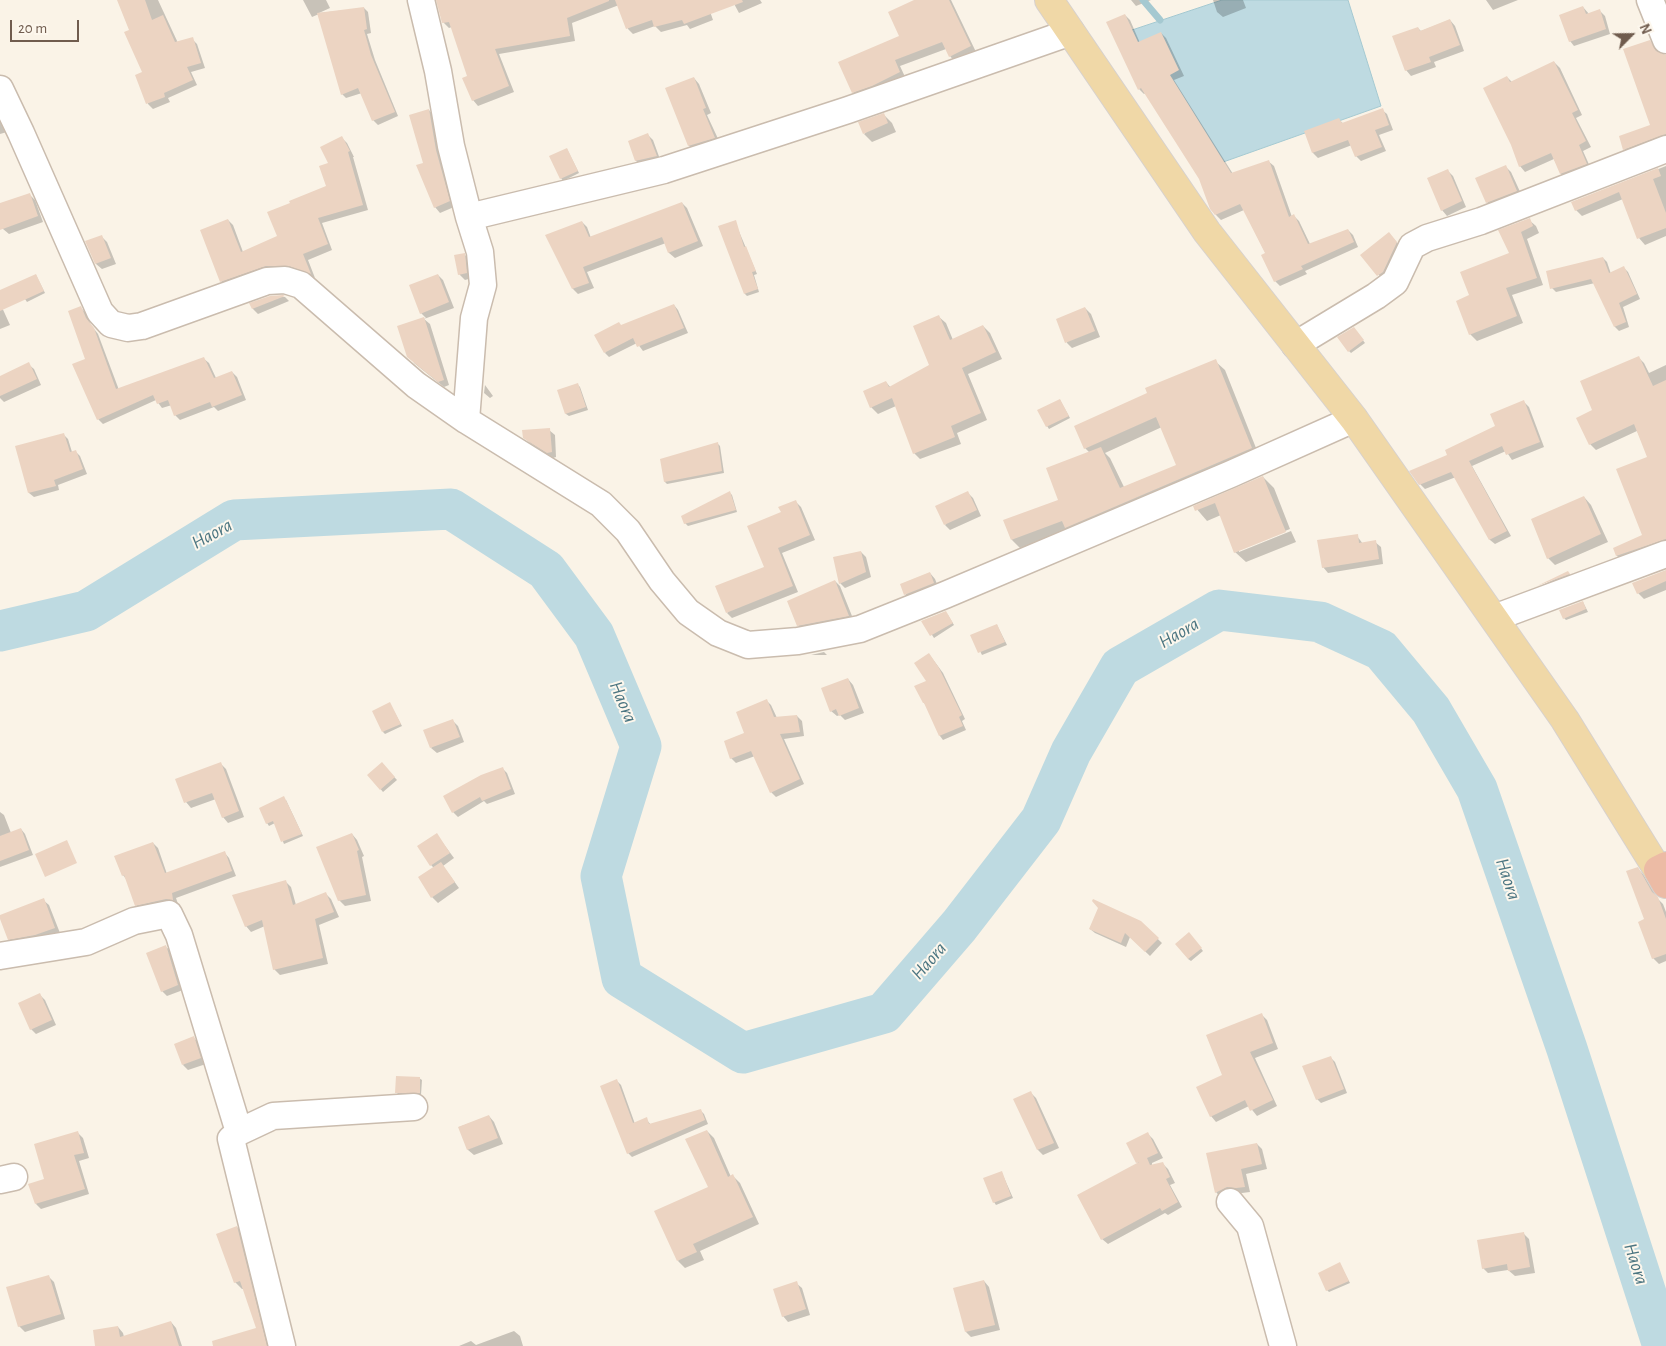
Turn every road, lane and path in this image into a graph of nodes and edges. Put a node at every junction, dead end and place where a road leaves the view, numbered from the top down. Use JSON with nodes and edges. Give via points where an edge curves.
{"nodes":[{"id":1,"x":421,"y":0,"type":"edge"},
{"id":2,"x":1049,"y":0,"type":"edge"},
{"id":3,"x":1650,"y":0,"type":"edge"},
{"id":4,"x":1071,"y":32,"type":"junction"},
{"id":5,"x":1666,"y":40,"type":"edge"},
{"id":6,"x":0,"y":89,"type":"edge"},
{"id":7,"x":1666,"y":149,"type":"edge"},
{"id":8,"x":469,"y":217,"type":"junction"},
{"id":9,"x":1295,"y":344,"type":"junction"},
{"id":10,"x":1354,"y":419,"type":"junction"},
{"id":11,"x":466,"y":420,"type":"junction"},
{"id":12,"x":1666,"y":554,"type":"edge"},
{"id":13,"x":1494,"y":618,"type":"junction"},
{"id":14,"x":1663,"y":873,"type":"edge"},
{"id":15,"x":0,"y":956,"type":"edge"},
{"id":16,"x":414,"y":1107,"type":"dead end"},
{"id":17,"x":239,"y":1132,"type":"junction"},
{"id":18,"x":1230,"y":1202,"type":"dead end"},
{"id":19,"x":282,"y":1346,"type":"edge"},
{"id":20,"x":1283,"y":1346,"type":"edge"}],
"edges":[{"from":1,"to":8,"type":"street"},
{"from":2,"to":4,"type":"main road"},
{"from":3,"to":5,"type":"street"},
{"from":4,"to":8,"type":"street","via":[[664,170]]},
{"from":4,"to":9,"type":"main road","via":[[1207,232]]},
{"from":6,"to":11,"type":"street","via":[[89,289],[100,312],[111,324],[128,328],[142,326],[267,281],[285,280],[301,285],[416,386]]},
{"from":7,"to":9,"type":"street","via":[[1481,221],[1427,238],[1412,246],[1395,282]]},
{"from":8,"to":11,"type":"street","via":[[480,252],[483,285],[474,318]]},
{"from":9,"to":10,"type":"main road"},
{"from":10,"to":11,"type":"street","via":[[1222,478],[860,629],[798,641],[748,645],[718,633],[688,612],[628,531],[601,504]]},
{"from":10,"to":13,"type":"main road"},
{"from":12,"to":13,"type":"street"},
{"from":13,"to":14,"type":"main road","via":[[1565,720]]},
{"from":15,"to":17,"type":"street","via":[[86,942],[134,921],[169,914],[179,935]]},
{"from":16,"to":17,"type":"street","via":[[273,1116]]},
{"from":17,"to":19,"type":"street","via":[[231,1139]]},
{"from":18,"to":20,"type":"street","via":[[1250,1226]]}]}
